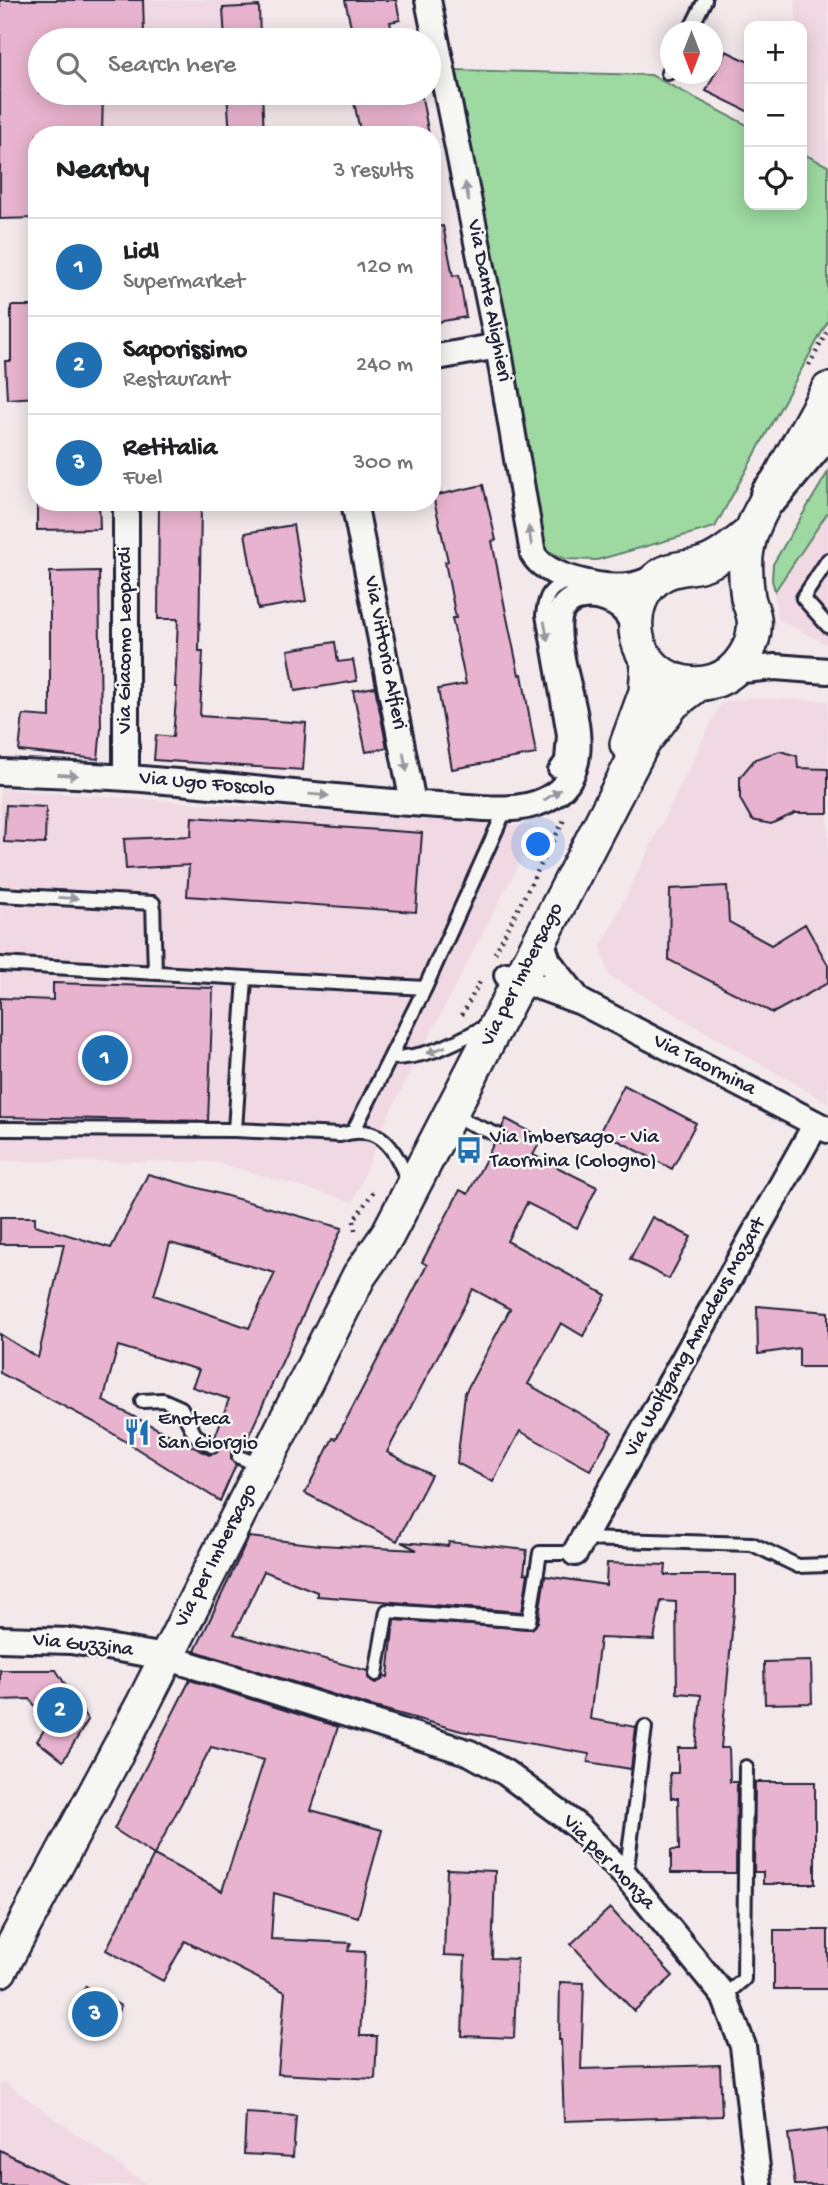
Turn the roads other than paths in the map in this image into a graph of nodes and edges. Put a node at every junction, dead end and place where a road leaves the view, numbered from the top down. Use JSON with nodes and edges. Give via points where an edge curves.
{"nodes":[{"id":1,"x":428,"y":0,"type":"edge"},
{"id":2,"x":705,"y":0,"type":"edge"},
{"id":3,"x":695,"y":21,"type":"edge"},
{"id":4,"x":434,"y":28,"type":"edge"},
{"id":5,"x":441,"y":64,"type":"edge"},
{"id":6,"x":498,"y":346,"type":"junction"},
{"id":7,"x":441,"y":356,"type":"edge"},
{"id":8,"x":828,"y":390,"type":"edge"},
{"id":9,"x":828,"y":426,"type":"edge"},
{"id":10,"x":770,"y":495,"type":"junction"},
{"id":11,"x":126,"y":511,"type":"edge"},
{"id":12,"x":356,"y":511,"type":"edge"},
{"id":13,"x":750,"y":534,"type":"junction"},
{"id":14,"x":828,"y":560,"type":"edge"},
{"id":15,"x":699,"y":566,"type":"junction"},
{"id":16,"x":660,"y":576,"type":"junction"},
{"id":17,"x":573,"y":579,"type":"junction"},
{"id":18,"x":751,"y":609,"type":"junction"},
{"id":19,"x":828,"y":626,"type":"edge"},
{"id":20,"x":635,"y":628,"type":"junction"},
{"id":21,"x":648,"y":662,"type":"junction"},
{"id":22,"x":800,"y":669,"type":"junction"},
{"id":23,"x":733,"y":671,"type":"junction"},
{"id":24,"x":828,"y":671,"type":"edge"},
{"id":25,"x":698,"y":684,"type":"junction"},
{"id":26,"x":565,"y":766,"type":"junction"},
{"id":27,"x":0,"y":772,"type":"edge"},
{"id":28,"x":540,"y":773,"type":"dead end"},
{"id":29,"x":126,"y":778,"type":"junction"},
{"id":30,"x":413,"y":803,"type":"junction"},
{"id":31,"x":506,"y":808,"type":"junction"},
{"id":32,"x":0,"y":895,"type":"edge"},
{"id":33,"x":541,"y":940,"type":"junction"},
{"id":34,"x":0,"y":964,"type":"edge"},
{"id":35,"x":155,"y":972,"type":"junction"},
{"id":36,"x":245,"y":978,"type":"junction"},
{"id":37,"x":514,"y":978,"type":"junction"},
{"id":38,"x":425,"y":988,"type":"junction"},
{"id":39,"x":581,"y":1002,"type":"junction"},
{"id":40,"x":478,"y":1030,"type":"junction"},
{"id":41,"x":390,"y":1059,"type":"junction"},
{"id":42,"x":444,"y":1112,"type":"junction"},
{"id":43,"x":822,"y":1127,"type":"edge"},
{"id":44,"x":0,"y":1129,"type":"edge"},
{"id":45,"x":235,"y":1129,"type":"junction"},
{"id":46,"x":355,"y":1130,"type":"junction"},
{"id":47,"x":498,"y":1136,"type":"dead end"},
{"id":48,"x":404,"y":1172,"type":"junction"},
{"id":49,"x":359,"y":1276,"type":"junction"},
{"id":50,"x":142,"y":1401,"type":"dead end"},
{"id":51,"x":212,"y":1446,"type":"dead end"},
{"id":52,"x":579,"y":1546,"type":"junction"},
{"id":53,"x":828,"y":1565,"type":"edge"},
{"id":54,"x":0,"y":1639,"type":"edge"},
{"id":55,"x":166,"y":1657,"type":"junction"},
{"id":56,"x":376,"y":1674,"type":"dead end"},
{"id":57,"x":645,"y":1727,"type":"dead end"},
{"id":58,"x":746,"y":1767,"type":"dead end"},
{"id":59,"x":626,"y":1877,"type":"junction"},
{"id":60,"x":0,"y":1970,"type":"edge"},
{"id":61,"x":724,"y":1996,"type":"junction"},
{"id":62,"x":759,"y":2185,"type":"edge"}],
"edges":[{"from":4,"to":1,"type":"street","name":"Via Dante Alighieri","one_way":true},
{"from":2,"to":3,"type":"lane"},
{"from":6,"to":5,"type":"street","name":"Via Dante Alighieri","one_way":true},
{"from":6,"to":7,"type":"street"},
{"from":17,"to":6,"type":"street","name":"Via Dante Alighieri","one_way":true,"via":[[546,569],[533,554]]},
{"from":8,"to":10,"type":"main road"},
{"from":9,"to":10,"type":"highway"},
{"from":10,"to":13,"type":"main road"},
{"from":11,"to":29,"type":"street","name":"Via Giacomo Leopardi"},
{"from":12,"to":30,"type":"street","name":"Via Vittorio Alfieri","one_way":true},
{"from":13,"to":15,"type":"main road"},
{"from":13,"to":18,"type":"main road","via":[[745,576]]},
{"from":14,"to":19,"type":"lane","via":[[803,598]]},
{"from":15,"to":16,"type":"main road"},
{"from":15,"to":18,"type":"main road","via":[[719,571],[737,583]]},
{"from":16,"to":17,"type":"street","name":"Via Dante Alighieri","via":[[618,586]]},
{"from":16,"to":20,"type":"main road","via":[[645,591]]},
{"from":17,"to":26,"type":"lane","one_way":true,"via":[[553,587],[543,615]]},
{"from":18,"to":22,"type":"street","via":[[766,641]]},
{"from":18,"to":23,"type":"main road","via":[[752,640]]},
{"from":20,"to":21,"type":"main road","name":"Via per Imbersago"},
{"from":20,"to":26,"type":"street","via":[[629,615],[610,600],[574,598],[564,605],[559,637],[577,729]]},
{"from":21,"to":25,"type":"main road","via":[[671,679]]},
{"from":21,"to":37,"type":"main road","name":"Via per Imbersago","via":[[646,692],[630,738]]},
{"from":22,"to":23,"type":"street"},
{"from":22,"to":24,"type":"street"},
{"from":23,"to":25,"type":"main road","name":"Via per Imbersago"},
{"from":25,"to":33,"type":"main road","name":"Via per Imbersago","via":[[673,704],[642,744]]},
{"from":26,"to":28,"type":"lane"},
{"from":31,"to":26,"type":"street","one_way":true,"via":[[529,805],[554,794],[564,786]]},
{"from":27,"to":29,"type":"street","name":"Via Ugo Foscolo","one_way":true},
{"from":29,"to":30,"type":"street","name":"Via Ugo Foscolo","one_way":true},
{"from":30,"to":31,"type":"street"},
{"from":31,"to":38,"type":"lane"},
{"from":32,"to":35,"type":"lane","one_way":true,"via":[[153,903]]},
{"from":33,"to":37,"type":"main road","name":"Via per Imbersago"},
{"from":33,"to":39,"type":"street","name":"Via Taormina","via":[[548,961]]},
{"from":34,"to":35,"type":"lane"},
{"from":35,"to":36,"type":"lane"},
{"from":36,"to":38,"type":"lane"},
{"from":36,"to":45,"type":"lane"},
{"from":37,"to":39,"type":"street","name":"Via Taormina"},
{"from":37,"to":40,"type":"main road","name":"Via per Imbersago"},
{"from":37,"to":42,"type":"main road","name":"Via per Imbersago"},
{"from":38,"to":41,"type":"lane"},
{"from":39,"to":43,"type":"street","name":"Via Taormina"},
{"from":40,"to":41,"type":"lane","one_way":true,"via":[[433,1052]]},
{"from":40,"to":42,"type":"main road","name":"Via per Imbersago"},
{"from":41,"to":46,"type":"lane"},
{"from":42,"to":47,"type":"lane"},
{"from":42,"to":48,"type":"main road","name":"Via per Imbersago"},
{"from":42,"to":49,"type":"main road","name":"Via per Imbersago","via":[[387,1237]]},
{"from":43,"to":52,"type":"street","name":"Via Wolfgang Amadeus Mozart"},
{"from":44,"to":45,"type":"lane"},
{"from":45,"to":46,"type":"lane","via":[[340,1135]]},
{"from":46,"to":48,"type":"lane","via":[[385,1139]]},
{"from":48,"to":49,"type":"main road","name":"Via per Imbersago","via":[[372,1234]]},
{"from":49,"to":55,"type":"main road","name":"Via per Imbersago","via":[[251,1462]]},
{"from":50,"to":51,"type":"lane","via":[[163,1400],[181,1408],[195,1435]]},
{"from":52,"to":53,"type":"lane","via":[[752,1544],[798,1566]]},
{"from":52,"to":56,"type":"lane","via":[[540,1553],[529,1621],[387,1611]]},
{"from":54,"to":55,"type":"street","name":"Via Guzzina","via":[[71,1641]]},
{"from":55,"to":59,"type":"street","name":"Via per Monza","via":[[370,1713],[470,1753],[506,1773],[577,1826]]},
{"from":55,"to":60,"type":"main road","name":"Via per Imbersago"},
{"from":57,"to":59,"type":"lane"},
{"from":58,"to":61,"type":"lane","via":[[744,1979]]},
{"from":59,"to":61,"type":"street","name":"Via per Monza"},
{"from":61,"to":62,"type":"street","name":"Via per Monza","via":[[743,2046]]}]}
